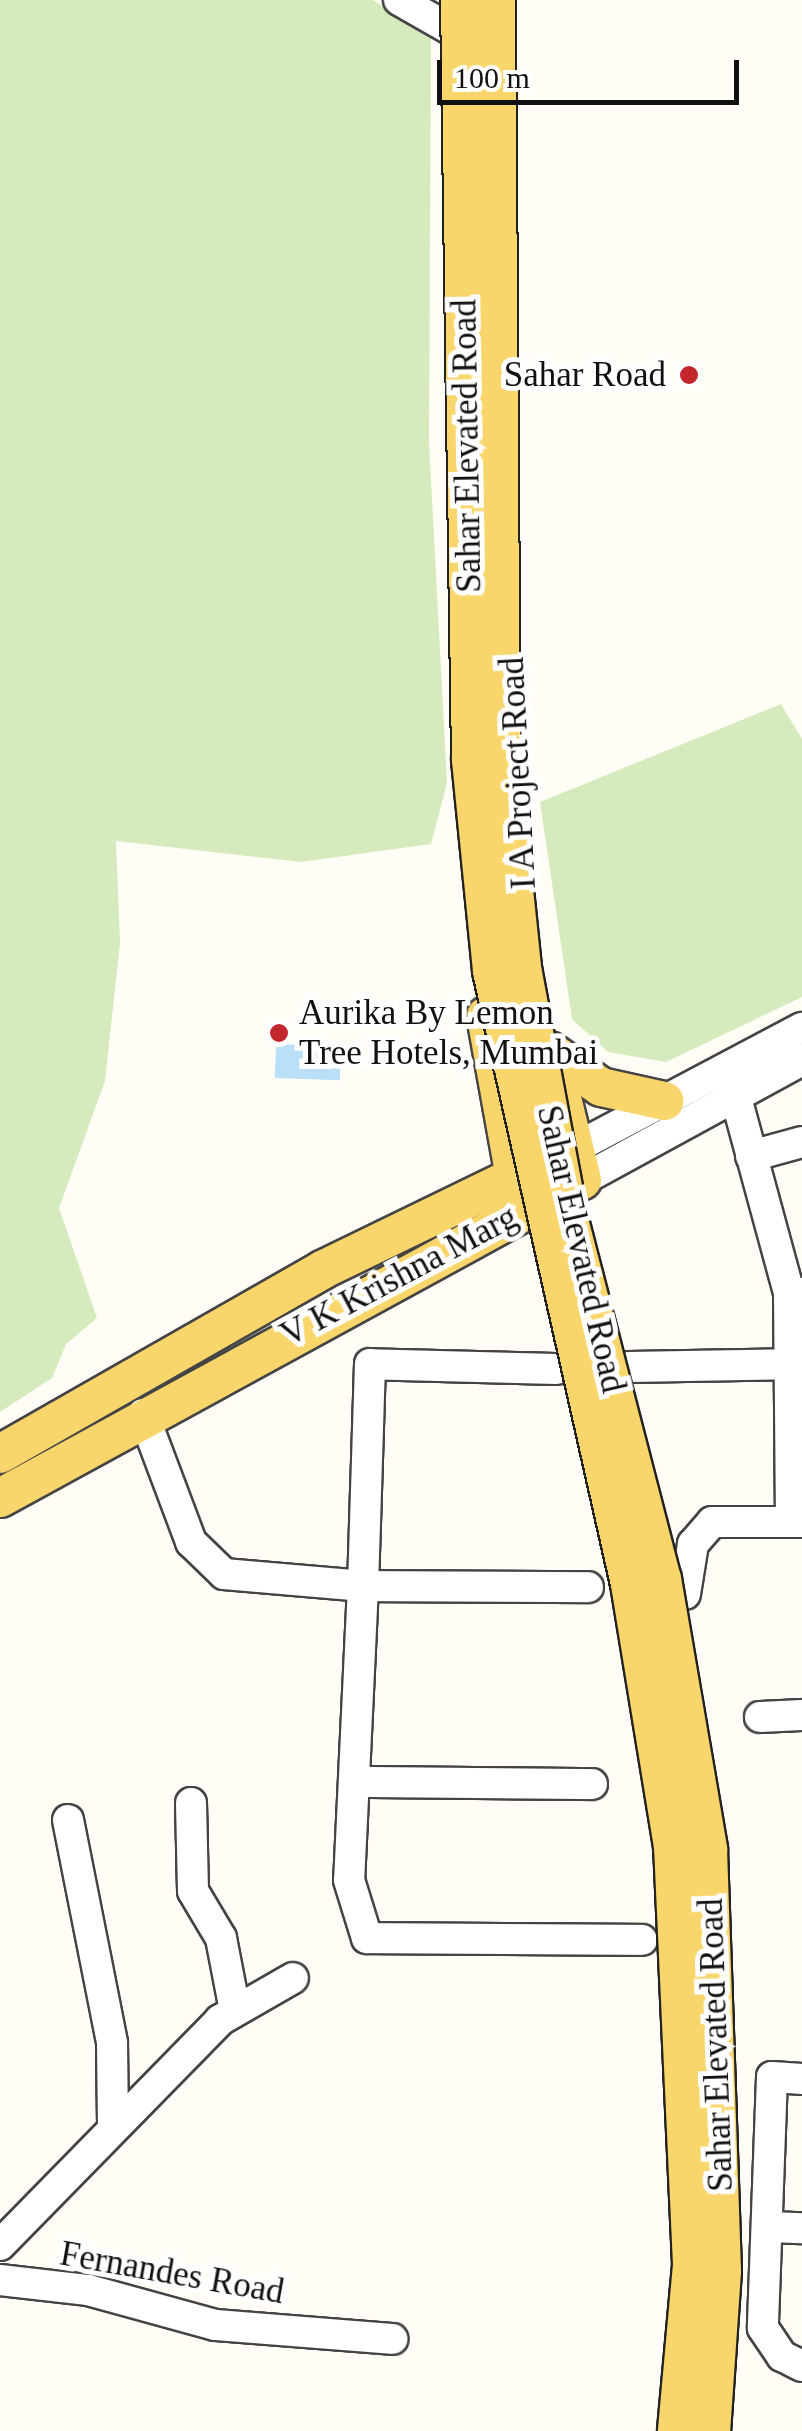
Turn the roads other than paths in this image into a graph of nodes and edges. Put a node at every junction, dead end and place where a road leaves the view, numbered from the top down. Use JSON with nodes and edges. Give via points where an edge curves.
{"nodes":[{"id":1,"x":399,"y":0,"type":"edge"},
{"id":2,"x":460,"y":0,"type":"edge"},
{"id":3,"x":496,"y":0,"type":"edge"},
{"id":4,"x":510,"y":0,"type":"edge"},
{"id":5,"x":452,"y":19,"type":"edge"},
{"id":6,"x":511,"y":55,"type":"junction"},
{"id":7,"x":802,"y":1028,"type":"edge"},
{"id":8,"x":550,"y":1051,"type":"junction"},
{"id":9,"x":802,"y":1060,"type":"edge"},
{"id":10,"x":734,"y":1094,"type":"junction"},
{"id":11,"x":664,"y":1102,"type":"junction"},
{"id":12,"x":502,"y":1112,"type":"junction"},
{"id":13,"x":802,"y":1142,"type":"edge"},
{"id":14,"x":752,"y":1156,"type":"junction"},
{"id":15,"x":578,"y":1164,"type":"junction"},
{"id":16,"x":517,"y":1193,"type":"junction"},
{"id":17,"x":472,"y":1197,"type":"junction"},
{"id":18,"x":788,"y":1238,"type":"edge"},
{"id":19,"x":795,"y":1293,"type":"edge"},
{"id":20,"x":797,"y":1364,"type":"edge"},
{"id":21,"x":629,"y":1368,"type":"dead end"},
{"id":22,"x":556,"y":1369,"type":"dead end"},
{"id":23,"x":143,"y":1414,"type":"junction"},
{"id":24,"x":11,"y":1468,"type":"edge"},
{"id":25,"x":797,"y":1522,"type":"edge"},
{"id":26,"x":363,"y":1586,"type":"junction"},
{"id":27,"x":588,"y":1587,"type":"dead end"},
{"id":28,"x":685,"y":1594,"type":"dead end"},
{"id":29,"x":802,"y":1715,"type":"edge"},
{"id":30,"x":760,"y":1718,"type":"dead end"},
{"id":31,"x":359,"y":1782,"type":"junction"},
{"id":32,"x":592,"y":1784,"type":"dead end"},
{"id":33,"x":191,"y":1803,"type":"dead end"},
{"id":34,"x":68,"y":1820,"type":"dead end"},
{"id":35,"x":642,"y":1940,"type":"dead end"},
{"id":36,"x":292,"y":1978,"type":"dead end"},
{"id":37,"x":235,"y":2011,"type":"junction"},
{"id":38,"x":802,"y":2079,"type":"edge"},
{"id":39,"x":112,"y":2125,"type":"junction"},
{"id":40,"x":769,"y":2228,"type":"junction"},
{"id":41,"x":802,"y":2228,"type":"edge"},
{"id":42,"x":0,"y":2245,"type":"edge"},
{"id":43,"x":0,"y":2280,"type":"edge"},
{"id":44,"x":392,"y":2340,"type":"dead end"},
{"id":45,"x":802,"y":2366,"type":"edge"},
{"id":46,"x":677,"y":2431,"type":"edge"},
{"id":47,"x":711,"y":2431,"type":"edge"}],
"edges":[{"from":1,"to":5,"type":"street"},
{"from":2,"to":46,"type":"main road","name":"Sahar Elevated Road","bridge":true,"via":[[471,760],[492,971],[630,1584],[673,1846],[692,2265]]},
{"from":3,"to":47,"type":"main road","name":"Sahar Elevated Road","bridge":true,"via":[[502,764],[522,968],[562,1184],[662,1579],[708,1849],[722,2271]]},
{"from":4,"to":6,"type":"main road","name":"I A Project Road"},
{"from":5,"to":6,"type":"street"},
{"from":5,"to":12,"type":"main road","via":[[453,693],[462,833]]},
{"from":6,"to":8,"type":"main road","name":"I A Project Road","via":[[512,764]]},
{"from":7,"to":11,"type":"street","name":"V K Krishna Marg"},
{"from":8,"to":11,"type":"main road","via":[[601,1087]]},
{"from":8,"to":15,"type":"main road","name":"I A Project Road"},
{"from":9,"to":10,"type":"street","name":"V K Krishna Marg"},
{"from":10,"to":14,"type":"street"},
{"from":10,"to":15,"type":"street","name":"V K Krishna Marg"},
{"from":11,"to":15,"type":"street","name":"V K Krishna Marg"},
{"from":12,"to":16,"type":"main road"},
{"from":12,"to":17,"type":"main road","via":[[495,1155]]},
{"from":13,"to":14,"type":"street"},
{"from":14,"to":18,"type":"street"},
{"from":15,"to":16,"type":"main road","name":"V K Krishna Marg"},
{"from":16,"to":17,"type":"main road","name":"V K Krishna Marg"},
{"from":16,"to":23,"type":"main road","name":"V K Krishna Marg"},
{"from":17,"to":24,"type":"main road","name":"V K Krishna Marg"},
{"from":18,"to":19,"type":"street"},
{"from":19,"to":20,"type":"street"},
{"from":20,"to":21,"type":"street"},
{"from":20,"to":25,"type":"street"},
{"from":22,"to":26,"type":"street","via":[[370,1364]]},
{"from":23,"to":24,"type":"main road","name":"V K Krishna Marg"},
{"from":23,"to":26,"type":"street","via":[[191,1542],[224,1574]]},
{"from":25,"to":28,"type":"street","via":[[712,1522],[693,1544]]},
{"from":26,"to":27,"type":"street"},
{"from":26,"to":31,"type":"street"},
{"from":29,"to":30,"type":"street"},
{"from":31,"to":32,"type":"street"},
{"from":31,"to":35,"type":"street","via":[[350,1880],[367,1938]]},
{"from":33,"to":37,"type":"street","via":[[193,1891],[221,1938]]},
{"from":34,"to":39,"type":"street","via":[[112,2044]]},
{"from":36,"to":37,"type":"street"},
{"from":37,"to":39,"type":"street"},
{"from":38,"to":40,"type":"street","via":[[772,2077]]},
{"from":39,"to":42,"type":"street"},
{"from":40,"to":41,"type":"street"},
{"from":40,"to":45,"type":"street","via":[[763,2328],[782,2356]]},
{"from":43,"to":44,"type":"street","name":"Fernandes Road","via":[[88,2290],[214,2325]]}]}
